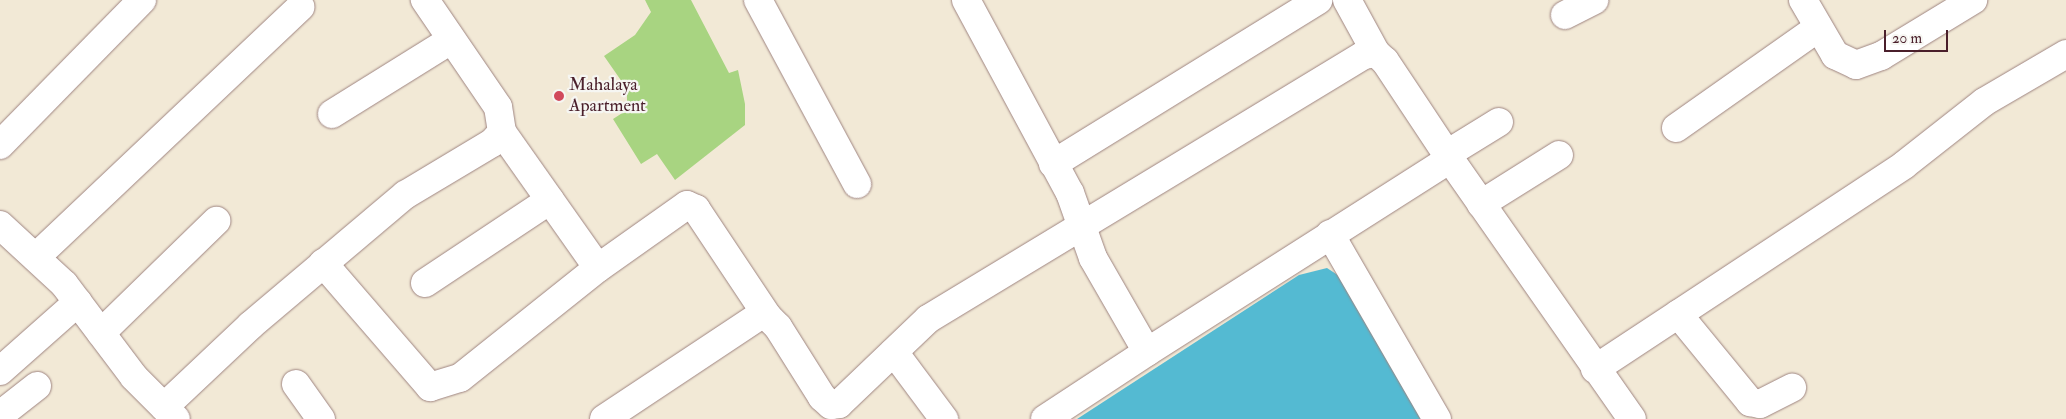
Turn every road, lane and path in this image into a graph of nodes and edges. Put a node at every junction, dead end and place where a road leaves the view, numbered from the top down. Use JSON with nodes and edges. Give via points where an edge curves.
{"nodes":[{"id":1,"x":142,"y":0,"type":"edge"},
{"id":2,"x":425,"y":0,"type":"edge"},
{"id":3,"x":758,"y":0,"type":"edge"},
{"id":4,"x":966,"y":0,"type":"edge"},
{"id":5,"x":1319,"y":0,"type":"edge"},
{"id":6,"x":1347,"y":0,"type":"edge"},
{"id":7,"x":1594,"y":0,"type":"edge"},
{"id":8,"x":1803,"y":0,"type":"edge"},
{"id":9,"x":1973,"y":0,"type":"edge"},
{"id":10,"x":300,"y":7,"type":"dead end"},
{"id":11,"x":1565,"y":15,"type":"dead end"},
{"id":12,"x":1818,"y":28,"type":"junction"},
{"id":13,"x":452,"y":40,"type":"junction"},
{"id":14,"x":1376,"y":53,"type":"junction"},
{"id":15,"x":2066,"y":54,"type":"edge"},
{"id":16,"x":332,"y":114,"type":"dead end"},
{"id":17,"x":1499,"y":122,"type":"dead end"},
{"id":18,"x":1676,"y":128,"type":"dead end"},
{"id":19,"x":502,"y":132,"type":"junction"},
{"id":20,"x":0,"y":145,"type":"edge"},
{"id":21,"x":1559,"y":155,"type":"dead end"},
{"id":22,"x":1448,"y":156,"type":"junction"},
{"id":23,"x":1053,"y":164,"type":"junction"},
{"id":24,"x":857,"y":184,"type":"dead end"},
{"id":25,"x":550,"y":200,"type":"junction"},
{"id":26,"x":1481,"y":204,"type":"junction"},
{"id":27,"x":216,"y":221,"type":"dead end"},
{"id":28,"x":0,"y":225,"type":"edge"},
{"id":29,"x":1082,"y":229,"type":"junction"},
{"id":30,"x":1330,"y":234,"type":"junction"},
{"id":31,"x":36,"y":257,"type":"junction"},
{"id":32,"x":323,"y":263,"type":"junction"},
{"id":33,"x":598,"y":268,"type":"junction"},
{"id":34,"x":425,"y":283,"type":"dead end"},
{"id":35,"x":78,"y":302,"type":"junction"},
{"id":36,"x":1678,"y":314,"type":"junction"},
{"id":37,"x":768,"y":317,"type":"junction"},
{"id":38,"x":101,"y":333,"type":"junction"},
{"id":39,"x":894,"y":352,"type":"junction"},
{"id":40,"x":1147,"y":352,"type":"junction"},
{"id":41,"x":1595,"y":369,"type":"junction"},
{"id":42,"x":0,"y":371,"type":"edge"},
{"id":43,"x":296,"y":384,"type":"dead end"},
{"id":44,"x":37,"y":386,"type":"dead end"},
{"id":45,"x":1792,"y":388,"type":"dead end"},
{"id":46,"x":170,"y":413,"type":"edge"},
{"id":47,"x":0,"y":416,"type":"edge"},
{"id":48,"x":321,"y":419,"type":"edge"},
{"id":49,"x":604,"y":419,"type":"edge"},
{"id":50,"x":944,"y":419,"type":"edge"},
{"id":51,"x":1045,"y":419,"type":"edge"},
{"id":52,"x":1438,"y":419,"type":"edge"},
{"id":53,"x":1632,"y":419,"type":"edge"}],
"edges":[{"from":1,"to":20,"type":"street"},
{"from":2,"to":13,"type":"street"},
{"from":3,"to":24,"type":"street"},
{"from":4,"to":23,"type":"street"},
{"from":5,"to":23,"type":"street"},
{"from":6,"to":14,"type":"street"},
{"from":7,"to":11,"type":"street"},
{"from":8,"to":12,"type":"street"},
{"from":9,"to":12,"type":"street","via":[[1881,56],[1856,65],[1835,55]]},
{"from":10,"to":31,"type":"street"},
{"from":12,"to":18,"type":"street"},
{"from":13,"to":16,"type":"street"},
{"from":13,"to":19,"type":"street","via":[[498,107]]},
{"from":14,"to":22,"type":"street"},
{"from":14,"to":29,"type":"street","via":[[1364,55]]},
{"from":15,"to":36,"type":"street","via":[[1984,102],[1904,165]]},
{"from":17,"to":22,"type":"street"},
{"from":19,"to":25,"type":"street"},
{"from":19,"to":32,"type":"street","via":[[492,143],[405,195]]},
{"from":21,"to":26,"type":"street"},
{"from":22,"to":26,"type":"street"},
{"from":22,"to":30,"type":"street"},
{"from":23,"to":29,"type":"street","via":[[1070,193]]},
{"from":25,"to":33,"type":"street"},
{"from":25,"to":34,"type":"street"},
{"from":26,"to":41,"type":"street"},
{"from":27,"to":38,"type":"street"},
{"from":28,"to":31,"type":"street"},
{"from":29,"to":39,"type":"street","via":[[928,319]]},
{"from":29,"to":40,"type":"street","via":[[1093,258]]},
{"from":30,"to":40,"type":"street"},
{"from":30,"to":52,"type":"street"},
{"from":31,"to":35,"type":"street"},
{"from":32,"to":33,"type":"street","via":[[423,381],[441,387],[460,378]]},
{"from":32,"to":46,"type":"street"},
{"from":33,"to":37,"type":"street","via":[[692,205]]},
{"from":35,"to":38,"type":"street"},
{"from":35,"to":42,"type":"street"},
{"from":36,"to":41,"type":"street"},
{"from":36,"to":45,"type":"street","via":[[1750,402],[1760,404]]},
{"from":37,"to":39,"type":"street","via":[[831,405],[839,404]]},
{"from":37,"to":49,"type":"street","via":[[747,322]]},
{"from":38,"to":46,"type":"street","via":[[134,377]]},
{"from":39,"to":50,"type":"street"},
{"from":40,"to":51,"type":"street"},
{"from":41,"to":53,"type":"street"},
{"from":43,"to":48,"type":"street"},
{"from":44,"to":47,"type":"street"}]}
